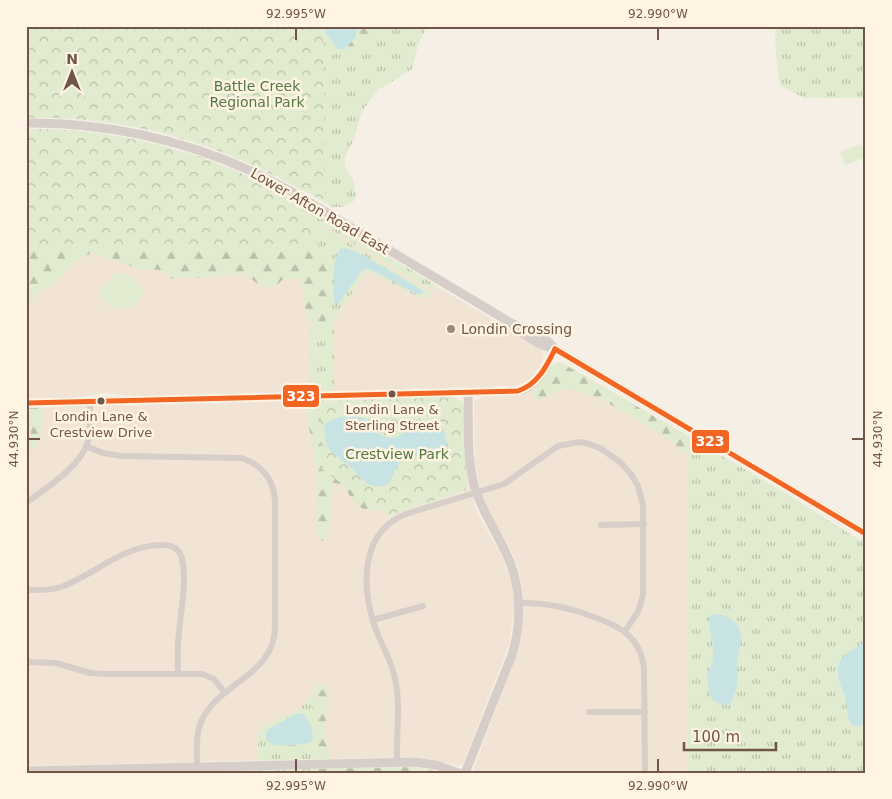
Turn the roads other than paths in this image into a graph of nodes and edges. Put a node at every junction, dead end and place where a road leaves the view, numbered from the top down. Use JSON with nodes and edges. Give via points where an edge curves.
{"nodes":[{"id":1,"x":26,"y":123,"type":"edge"},
{"id":2,"x":555,"y":349,"type":"junction"},
{"id":3,"x":468,"y":392,"type":"junction"},
{"id":4,"x":90,"y":402,"type":"junction"},
{"id":5,"x":26,"y":404,"type":"edge"},
{"id":6,"x":86,"y":446,"type":"junction"},
{"id":7,"x":476,"y":493,"type":"junction"},
{"id":8,"x":26,"y":503,"type":"edge"},
{"id":9,"x":601,"y":524,"type":"dead end"},
{"id":10,"x":644,"y":524,"type":"junction"},
{"id":11,"x":866,"y":534,"type":"edge"},
{"id":12,"x":26,"y":590,"type":"edge"},
{"id":13,"x":519,"y":603,"type":"junction"},
{"id":14,"x":423,"y":606,"type":"dead end"},
{"id":15,"x":373,"y":620,"type":"junction"},
{"id":16,"x":625,"y":631,"type":"junction"},
{"id":17,"x":26,"y":662,"type":"edge"},
{"id":18,"x":178,"y":674,"type":"junction"},
{"id":19,"x":225,"y":693,"type":"junction"},
{"id":20,"x":589,"y":712,"type":"dead end"},
{"id":21,"x":645,"y":712,"type":"junction"},
{"id":22,"x":397,"y":763,"type":"junction"},
{"id":23,"x":197,"y":767,"type":"junction"},
{"id":24,"x":123,"y":771,"type":"edge"},
{"id":25,"x":26,"y":772,"type":"edge"},
{"id":26,"x":459,"y":773,"type":"edge"},
{"id":27,"x":465,"y":773,"type":"edge"},
{"id":28,"x":645,"y":773,"type":"edge"}],
"edges":[{"from":1,"to":2,"type":"street","name":"Lower Afton Road East","via":[[128,132],[230,162],[292,193],[511,323],[550,342]]},
{"from":2,"to":3,"type":"street","via":[[537,380],[527,388]]},
{"from":2,"to":11,"type":"street","name":"Lower Afton Road East"},
{"from":3,"to":4,"type":"street"},
{"from":3,"to":7,"type":"street","via":[[470,464]]},
{"from":4,"to":5,"type":"street"},
{"from":4,"to":6,"type":"street","via":[[90,430]]},
{"from":6,"to":8,"type":"street","via":[[71,467]]},
{"from":6,"to":19,"type":"street","via":[[126,457],[241,458],[256,465],[270,481],[275,501],[274,639],[259,666]]},
{"from":7,"to":10,"type":"street","via":[[512,480],[558,446],[586,443],[612,456],[631,474],[642,497]]},
{"from":7,"to":13,"type":"street","via":[[509,559]]},
{"from":7,"to":15,"type":"street","via":[[403,515],[381,532],[368,561]]},
{"from":9,"to":10,"type":"street"},
{"from":10,"to":16,"type":"street","via":[[644,594],[637,614]]},
{"from":12,"to":18,"type":"street","via":[[62,586],[137,548],[155,545],[174,547],[183,560]]},
{"from":13,"to":16,"type":"street","via":[[548,603],[571,608]]},
{"from":13,"to":27,"type":"street","via":[[513,650]]},
{"from":14,"to":15,"type":"street"},
{"from":15,"to":22,"type":"street","via":[[396,682]]},
{"from":16,"to":21,"type":"street","via":[[638,646],[643,660]]},
{"from":17,"to":18,"type":"street","via":[[56,663],[102,674]]},
{"from":18,"to":19,"type":"street","via":[[209,677]]},
{"from":19,"to":23,"type":"street","via":[[202,720]]},
{"from":20,"to":21,"type":"street"},
{"from":21,"to":28,"type":"street"},
{"from":22,"to":23,"type":"street"},
{"from":22,"to":26,"type":"street","via":[[426,764]]},
{"from":23,"to":24,"type":"street"},
{"from":24,"to":25,"type":"street"}]}
